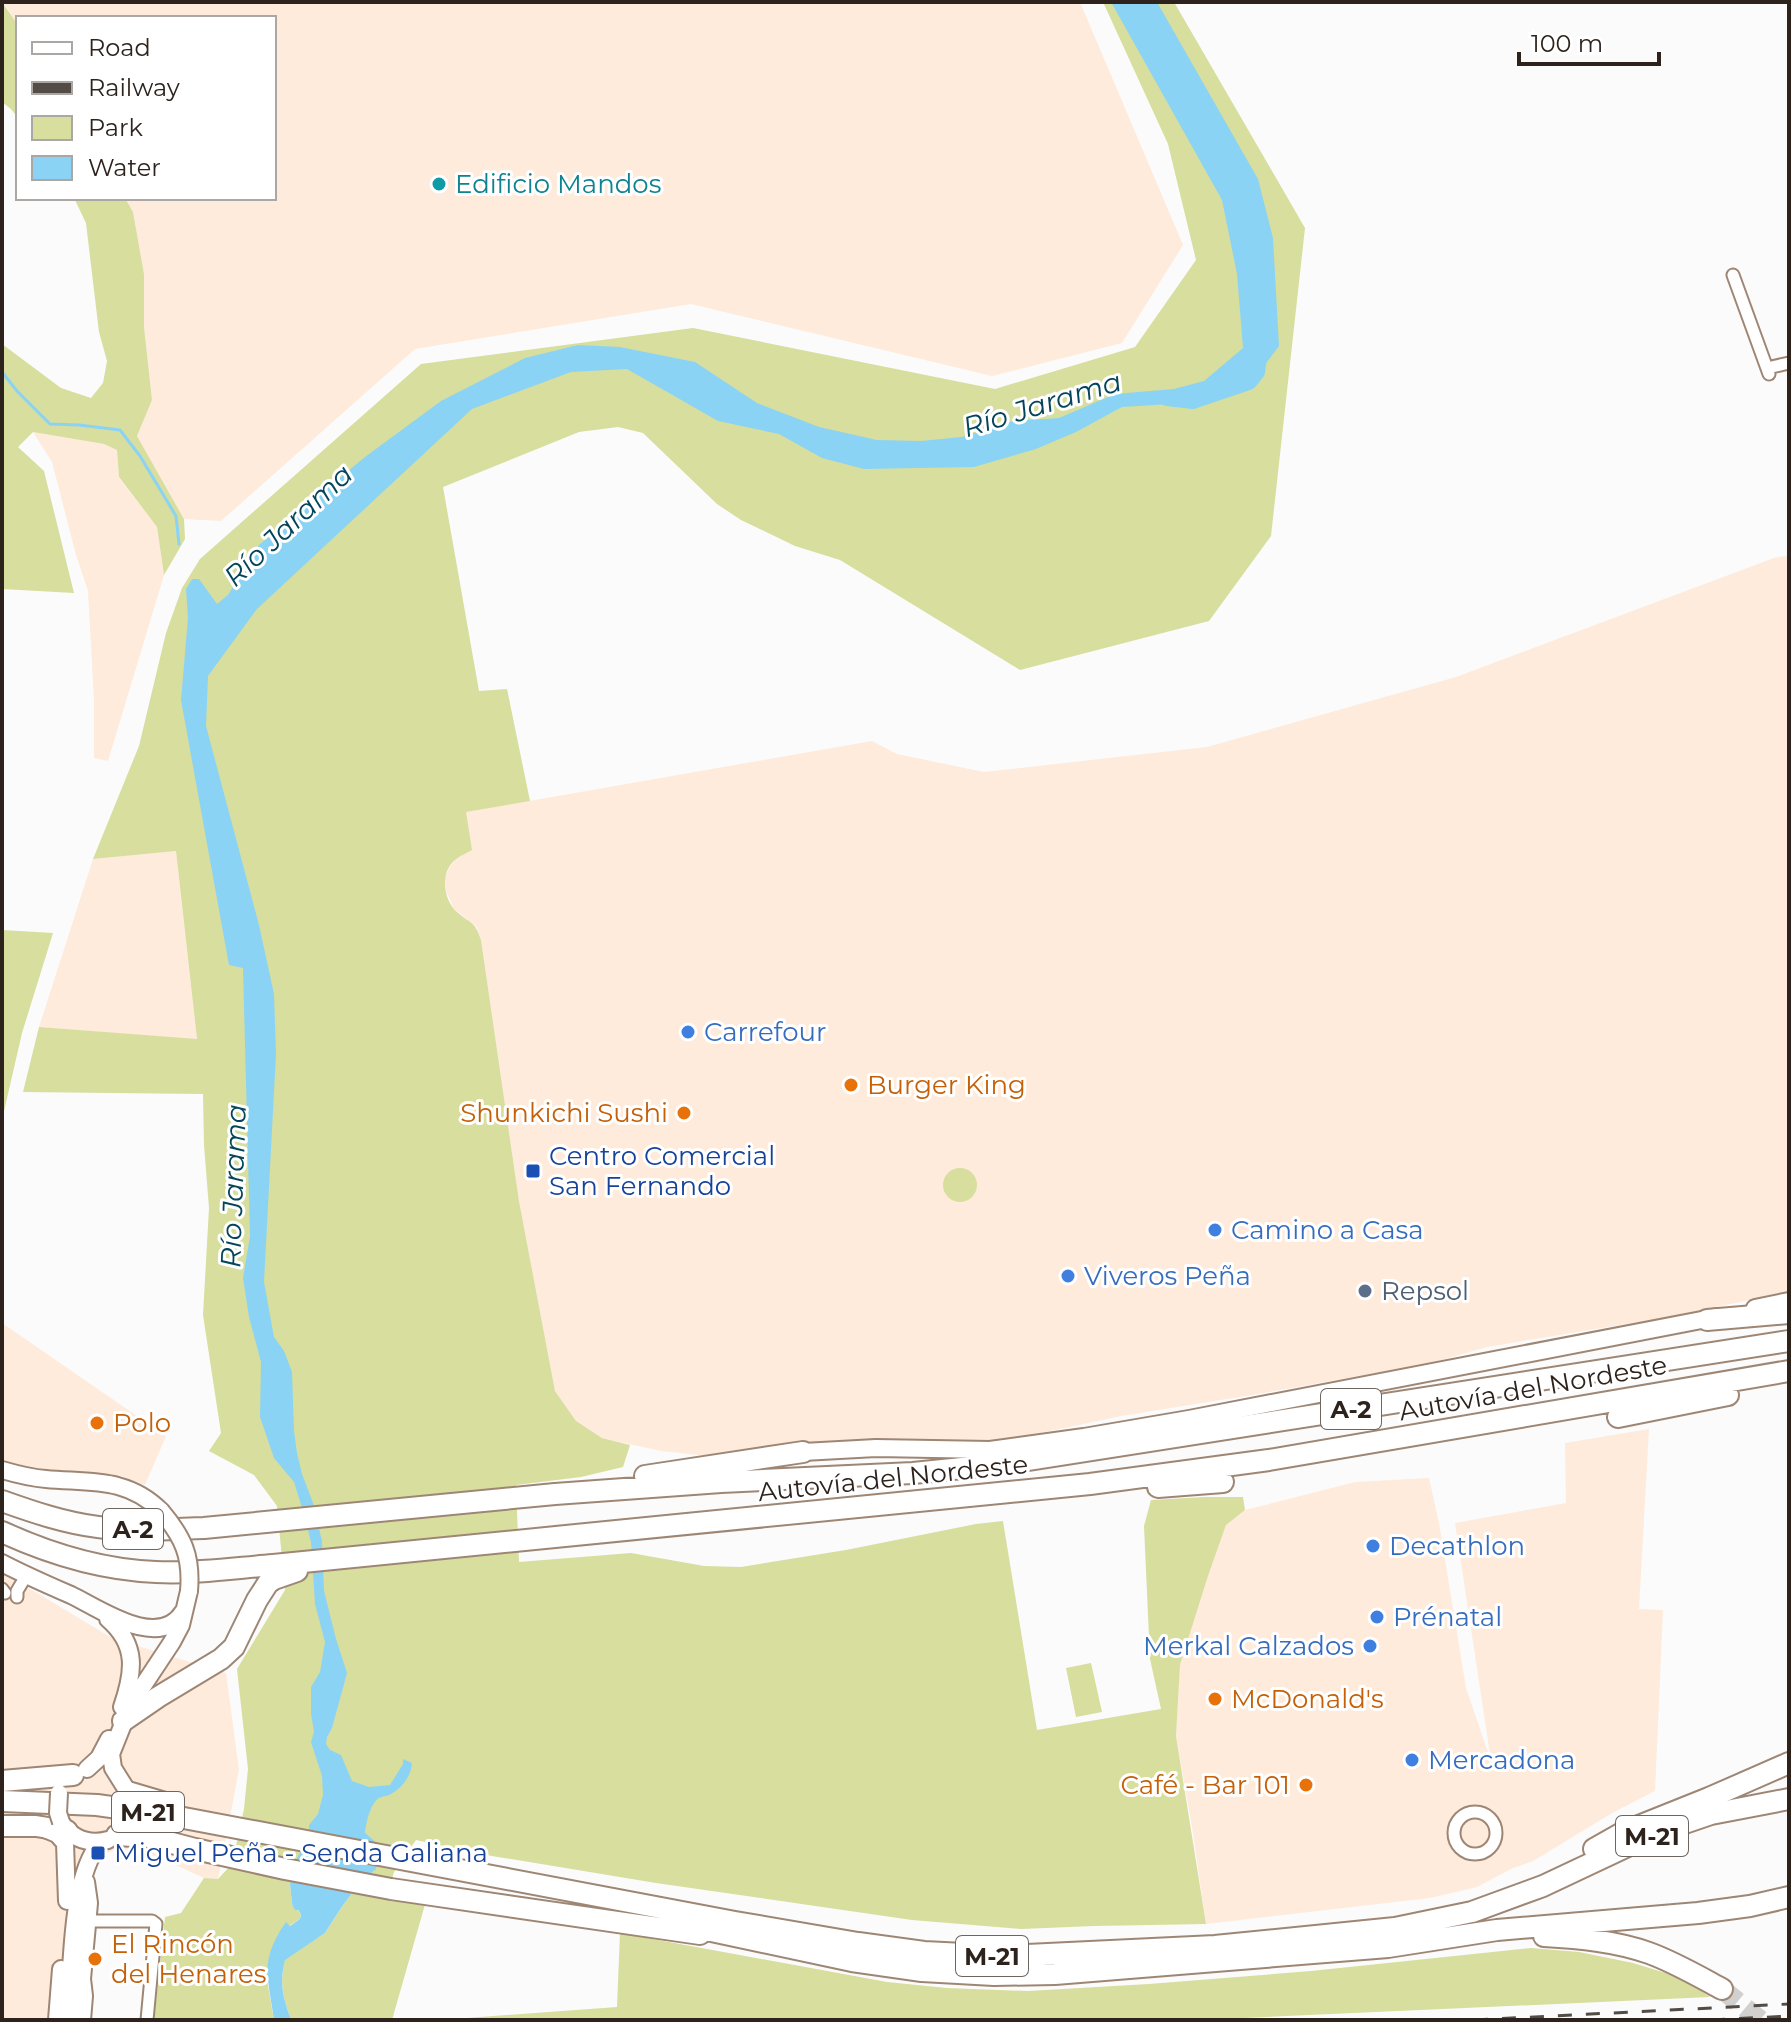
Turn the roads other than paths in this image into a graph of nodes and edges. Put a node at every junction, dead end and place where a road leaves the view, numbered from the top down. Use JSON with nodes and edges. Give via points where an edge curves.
{"nodes":[{"id":1,"x":1733,"y":275,"type":"dead end"},
{"id":2,"x":1789,"y":363,"type":"edge"},
{"id":3,"x":1789,"y":1301,"type":"edge"},
{"id":4,"x":1789,"y":1313,"type":"edge"},
{"id":5,"x":1707,"y":1320,"type":"junction"},
{"id":6,"x":1789,"y":1341,"type":"edge"},
{"id":7,"x":1789,"y":1371,"type":"edge"},
{"id":8,"x":1789,"y":1382,"type":"edge"},
{"id":9,"x":1618,"y":1417,"type":"dead end"},
{"id":10,"x":803,"y":1452,"type":"joint"},
{"id":11,"x":2,"y":1470,"type":"edge"},
{"id":12,"x":1223,"y":1482,"type":"dead end"},
{"id":13,"x":1090,"y":1484,"type":"junction"},
{"id":14,"x":555,"y":1494,"type":"junction"},
{"id":15,"x":2,"y":1501,"type":"edge"},
{"id":16,"x":2,"y":1532,"type":"edge"},
{"id":17,"x":2,"y":1544,"type":"edge"},
{"id":18,"x":2,"y":1563,"type":"edge"},
{"id":19,"x":123,"y":1568,"type":"junction"},
{"id":20,"x":274,"y":1572,"type":"junction"},
{"id":21,"x":26,"y":1576,"type":"junction"},
{"id":22,"x":8,"y":1593,"type":"edge"},
{"id":23,"x":187,"y":1599,"type":"junction"},
{"id":24,"x":95,"y":1608,"type":"junction"},
{"id":25,"x":123,"y":1721,"type":"junction"},
{"id":26,"x":1789,"y":1763,"type":"edge"},
{"id":27,"x":80,"y":1772,"type":"junction"},
{"id":28,"x":2,"y":1781,"type":"edge"},
{"id":29,"x":125,"y":1789,"type":"junction"},
{"id":30,"x":1789,"y":1799,"type":"edge"},
{"id":31,"x":2,"y":1801,"type":"edge"},
{"id":32,"x":2,"y":1813,"type":"edge"},
{"id":33,"x":2,"y":1826,"type":"edge"},
{"id":34,"x":36,"y":1826,"type":"junction"},
{"id":35,"x":68,"y":1830,"type":"junction"},
{"id":36,"x":114,"y":1834,"type":"junction"},
{"id":37,"x":291,"y":1837,"type":"junction"},
{"id":38,"x":79,"y":1868,"type":"junction"},
{"id":39,"x":464,"y":1869,"type":"junction"},
{"id":40,"x":1522,"y":1892,"type":"junction"},
{"id":41,"x":1789,"y":1897,"type":"edge"},
{"id":42,"x":72,"y":1901,"type":"junction"},
{"id":43,"x":88,"y":1921,"type":"junction"},
{"id":44,"x":1436,"y":1941,"type":"junction"},
{"id":45,"x":776,"y":1946,"type":"junction"},
{"id":46,"x":1722,"y":1989,"type":"tunnel mouth"},
{"id":47,"x":57,"y":2020,"type":"edge"},
{"id":48,"x":68,"y":2020,"type":"edge"},
{"id":49,"x":82,"y":2020,"type":"edge"},
{"id":50,"x":147,"y":2020,"type":"edge"}],
"edges":[{"from":1,"to":2,"type":"street","via":[[1768,371]]},
{"from":3,"to":5,"type":"street"},
{"from":4,"to":5,"type":"highway"},
{"from":5,"to":10,"type":"street","via":[[1084,1437],[990,1450]]},
{"from":6,"to":14,"type":"highway","name":"Autovía del Nordeste","number":"A-2","via":[[1002,1464]]},
{"from":7,"to":13,"type":"highway","name":"Autovía del Nordeste","number":"A-2","via":[[1269,1460]]},
{"from":8,"to":9,"type":"highway"},
{"from":10,"to":14,"type":"highway"},
{"from":11,"to":23,"type":"street","bridge":true,"via":[[120,1486],[150,1500],[182,1540],[189,1568]]},
{"from":12,"to":13,"type":"highway","via":[[1124,1489]]},
{"from":13,"to":20,"type":"highway","name":"Autovía del Nordeste","number":"A-2","via":[[343,1559]]},
{"from":14,"to":15,"type":"highway","name":"Autovía del Nordeste","number":"A-2","via":[[151,1530],[100,1528]]},
{"from":16,"to":19,"type":"highway","number":"A-2","via":[[66,1557]]},
{"from":17,"to":19,"type":"highway","via":[[85,1570]]},
{"from":18,"to":21,"type":"street"},
{"from":19,"to":20,"type":"highway","number":"A-2"},
{"from":20,"to":25,"type":"highway","via":[[234,1647]]},
{"from":21,"to":22,"type":"street","via":[[17,1591]]},
{"from":21,"to":24,"type":"street"},
{"from":23,"to":24,"type":"street","via":[[178,1619],[157,1628],[133,1626]]},
{"from":23,"to":25,"type":"street","via":[[181,1625]]},
{"from":24,"to":27,"type":"street","via":[[125,1637],[131,1673],[103,1752]]},
{"from":25,"to":29,"type":"street","via":[[111,1762]]},
{"from":26,"to":40,"type":"highway","via":[[1624,1832]]},
{"from":27,"to":28,"type":"highway"},
{"from":27,"to":29,"type":"street","via":[[99,1770]]},
{"from":27,"to":35,"type":"street","bridge":true,"via":[[59,1793],[58,1813]]},
{"from":29,"to":36,"type":"street","bridge":true,"via":[[130,1814]]},
{"from":29,"to":37,"type":"highway"},
{"from":30,"to":40,"type":"highway","number":"M-21","via":[[1670,1828]]},
{"from":31,"to":37,"type":"highway","number":"M-21","via":[[97,1805]]},
{"from":32,"to":37,"type":"highway","number":"M-21","via":[[96,1816]]},
{"from":33,"to":34,"type":"highway"},
{"from":34,"to":35,"type":"highway"},
{"from":34,"to":42,"type":"street","via":[[65,1843]]},
{"from":35,"to":36,"type":"street","via":[[87,1842]]},
{"from":35,"to":38,"type":"street"},
{"from":36,"to":38,"type":"street"},
{"from":36,"to":45,"type":"highway","via":[[391,1889]]},
{"from":37,"to":39,"type":"highway","number":"M-21"},
{"from":38,"to":42,"type":"street"},
{"from":38,"to":43,"type":"street"},
{"from":39,"to":40,"type":"highway","number":"M-21","via":[[858,1943],[1004,1956],[1215,1946],[1395,1928],[1472,1912]]},
{"from":39,"to":45,"type":"highway","number":"M-21"},
{"from":41,"to":44,"type":"highway","number":"M-21","via":[[1698,1913],[1497,1930]]},
{"from":42,"to":47,"type":"street"},
{"from":42,"to":48,"type":"street"},
{"from":43,"to":49,"type":"street"},
{"from":43,"to":50,"type":"street","via":[[156,1924]]},
{"from":44,"to":45,"type":"highway","number":"M-21","via":[[1172,1966],[994,1975],[922,1971]]},
{"from":44,"to":46,"type":"highway","number":"M-21","via":[[1538,1936],[1596,1941],[1648,1953]]}]}
